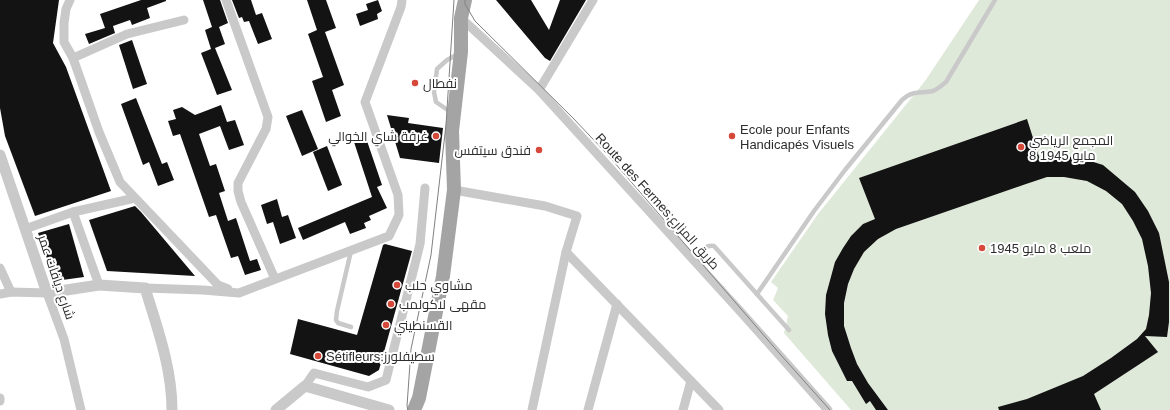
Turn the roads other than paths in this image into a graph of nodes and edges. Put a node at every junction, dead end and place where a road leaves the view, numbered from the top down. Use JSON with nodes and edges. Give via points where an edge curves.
{"nodes":[{"id":1,"x":70,"y":0,"type":"edge"},
{"id":2,"x":226,"y":0,"type":"edge"},
{"id":3,"x":402,"y":0,"type":"edge"},
{"id":4,"x":465,"y":0,"type":"edge"},
{"id":5,"x":593,"y":0,"type":"edge"},
{"id":6,"x":995,"y":0,"type":"edge"},
{"id":7,"x":460,"y":18,"type":"junction"},
{"id":8,"x":184,"y":20,"type":"dead end"},
{"id":9,"x":461,"y":52,"type":"junction"},
{"id":10,"x":73,"y":58,"type":"junction"},
{"id":11,"x":539,"y":90,"type":"junction"},
{"id":12,"x":454,"y":115,"type":"junction"},
{"id":13,"x":0,"y":155,"type":"edge"},
{"id":14,"x":425,"y":188,"type":"dead end"},
{"id":15,"x":454,"y":190,"type":"junction"},
{"id":16,"x":135,"y":198,"type":"junction"},
{"id":17,"x":73,"y":212,"type":"junction"},
{"id":18,"x":25,"y":229,"type":"junction"},
{"id":19,"x":351,"y":250,"type":"junction"},
{"id":20,"x":566,"y":252,"type":"junction"},
{"id":21,"x":692,"y":258,"type":"junction"},
{"id":22,"x":0,"y":268,"type":"edge"},
{"id":23,"x":275,"y":279,"type":"junction"},
{"id":24,"x":99,"y":286,"type":"junction"},
{"id":25,"x":145,"y":288,"type":"junction"},
{"id":26,"x":11,"y":292,"type":"junction"},
{"id":27,"x":47,"y":293,"type":"junction"},
{"id":28,"x":239,"y":293,"type":"junction"},
{"id":29,"x":0,"y":294,"type":"edge"},
{"id":30,"x":757,"y":294,"type":"junction"},
{"id":31,"x":617,"y":304,"type":"junction"},
{"id":32,"x":351,"y":327,"type":"dead end"},
{"id":33,"x":789,"y":330,"type":"dead end"},
{"id":34,"x":691,"y":381,"type":"junction"},
{"id":35,"x":305,"y":386,"type":"junction"},
{"id":36,"x":416,"y":409,"type":"edge"},
{"id":37,"x":81,"y":410,"type":"edge"},
{"id":38,"x":172,"y":410,"type":"edge"},
{"id":39,"x":276,"y":410,"type":"edge"},
{"id":40,"x":388,"y":410,"type":"edge"},
{"id":41,"x":532,"y":410,"type":"edge"},
{"id":42,"x":588,"y":410,"type":"edge"},
{"id":43,"x":683,"y":410,"type":"edge"},
{"id":44,"x":719,"y":410,"type":"edge"},
{"id":45,"x":828,"y":410,"type":"edge"}],
"edges":[{"from":1,"to":10,"type":"street","via":[[66,9],[64,42]]},
{"from":2,"to":23,"type":"street","via":[[268,117],[266,129],[238,183],[238,191]]},
{"from":3,"to":19,"type":"street","via":[[365,102],[398,195],[399,215],[389,236]]},
{"from":4,"to":7,"type":"main road"},
{"from":5,"to":11,"type":"street"},
{"from":6,"to":30,"type":"lane","via":[[946,82],[937,89],[912,93],[902,100],[814,211]]},
{"from":7,"to":9,"type":"main road"},
{"from":7,"to":11,"type":"street","name":"Route des Fermes;طريق المزارع"},
{"from":8,"to":10,"type":"street","via":[[127,34]]},
{"from":9,"to":12,"type":"main road"},
{"from":9,"to":12,"type":"lane","via":[[437,69],[434,92],[436,102]]},
{"from":10,"to":16,"type":"street","via":[[112,165],[120,182]]},
{"from":11,"to":21,"type":"street","name":"Route des Fermes;طريق المزارع"},
{"from":12,"to":15,"type":"main road"},
{"from":13,"to":18,"type":"street","name":"شارع ديافات عمر"},
{"from":14,"to":35,"type":"street","via":[[420,244],[386,380],[368,387],[314,373]]},
{"from":15,"to":20,"type":"street","via":[[545,206],[577,216]]},
{"from":15,"to":36,"type":"main road","via":[[443,276]]},
{"from":16,"to":17,"type":"street"},
{"from":16,"to":28,"type":"street","via":[[218,286]]},
{"from":17,"to":18,"type":"street"},
{"from":17,"to":24,"type":"street"},
{"from":18,"to":27,"type":"street","name":"شارع ديافات عمر"},
{"from":19,"to":23,"type":"street"},
{"from":19,"to":32,"type":"lane","via":[[336,320]]},
{"from":20,"to":31,"type":"street"},
{"from":20,"to":41,"type":"street"},
{"from":21,"to":30,"type":"lane","via":[[707,246],[714,246]]},
{"from":21,"to":45,"type":"street","name":"Route des Fermes;طريق المزارع"},
{"from":22,"to":26,"type":"street"},
{"from":23,"to":28,"type":"street"},
{"from":24,"to":25,"type":"street"},
{"from":24,"to":27,"type":"street"},
{"from":25,"to":28,"type":"street"},
{"from":25,"to":38,"type":"street","via":[[164,354]]},
{"from":26,"to":27,"type":"street"},
{"from":26,"to":29,"type":"street"},
{"from":27,"to":37,"type":"street","name":"شارع ديافات عمر","via":[[64,339]]},
{"from":30,"to":33,"type":"lane"},
{"from":31,"to":34,"type":"street"},
{"from":31,"to":42,"type":"street"},
{"from":34,"to":43,"type":"street"},
{"from":34,"to":44,"type":"street"},
{"from":35,"to":39,"type":"street"},
{"from":35,"to":40,"type":"street"}]}
